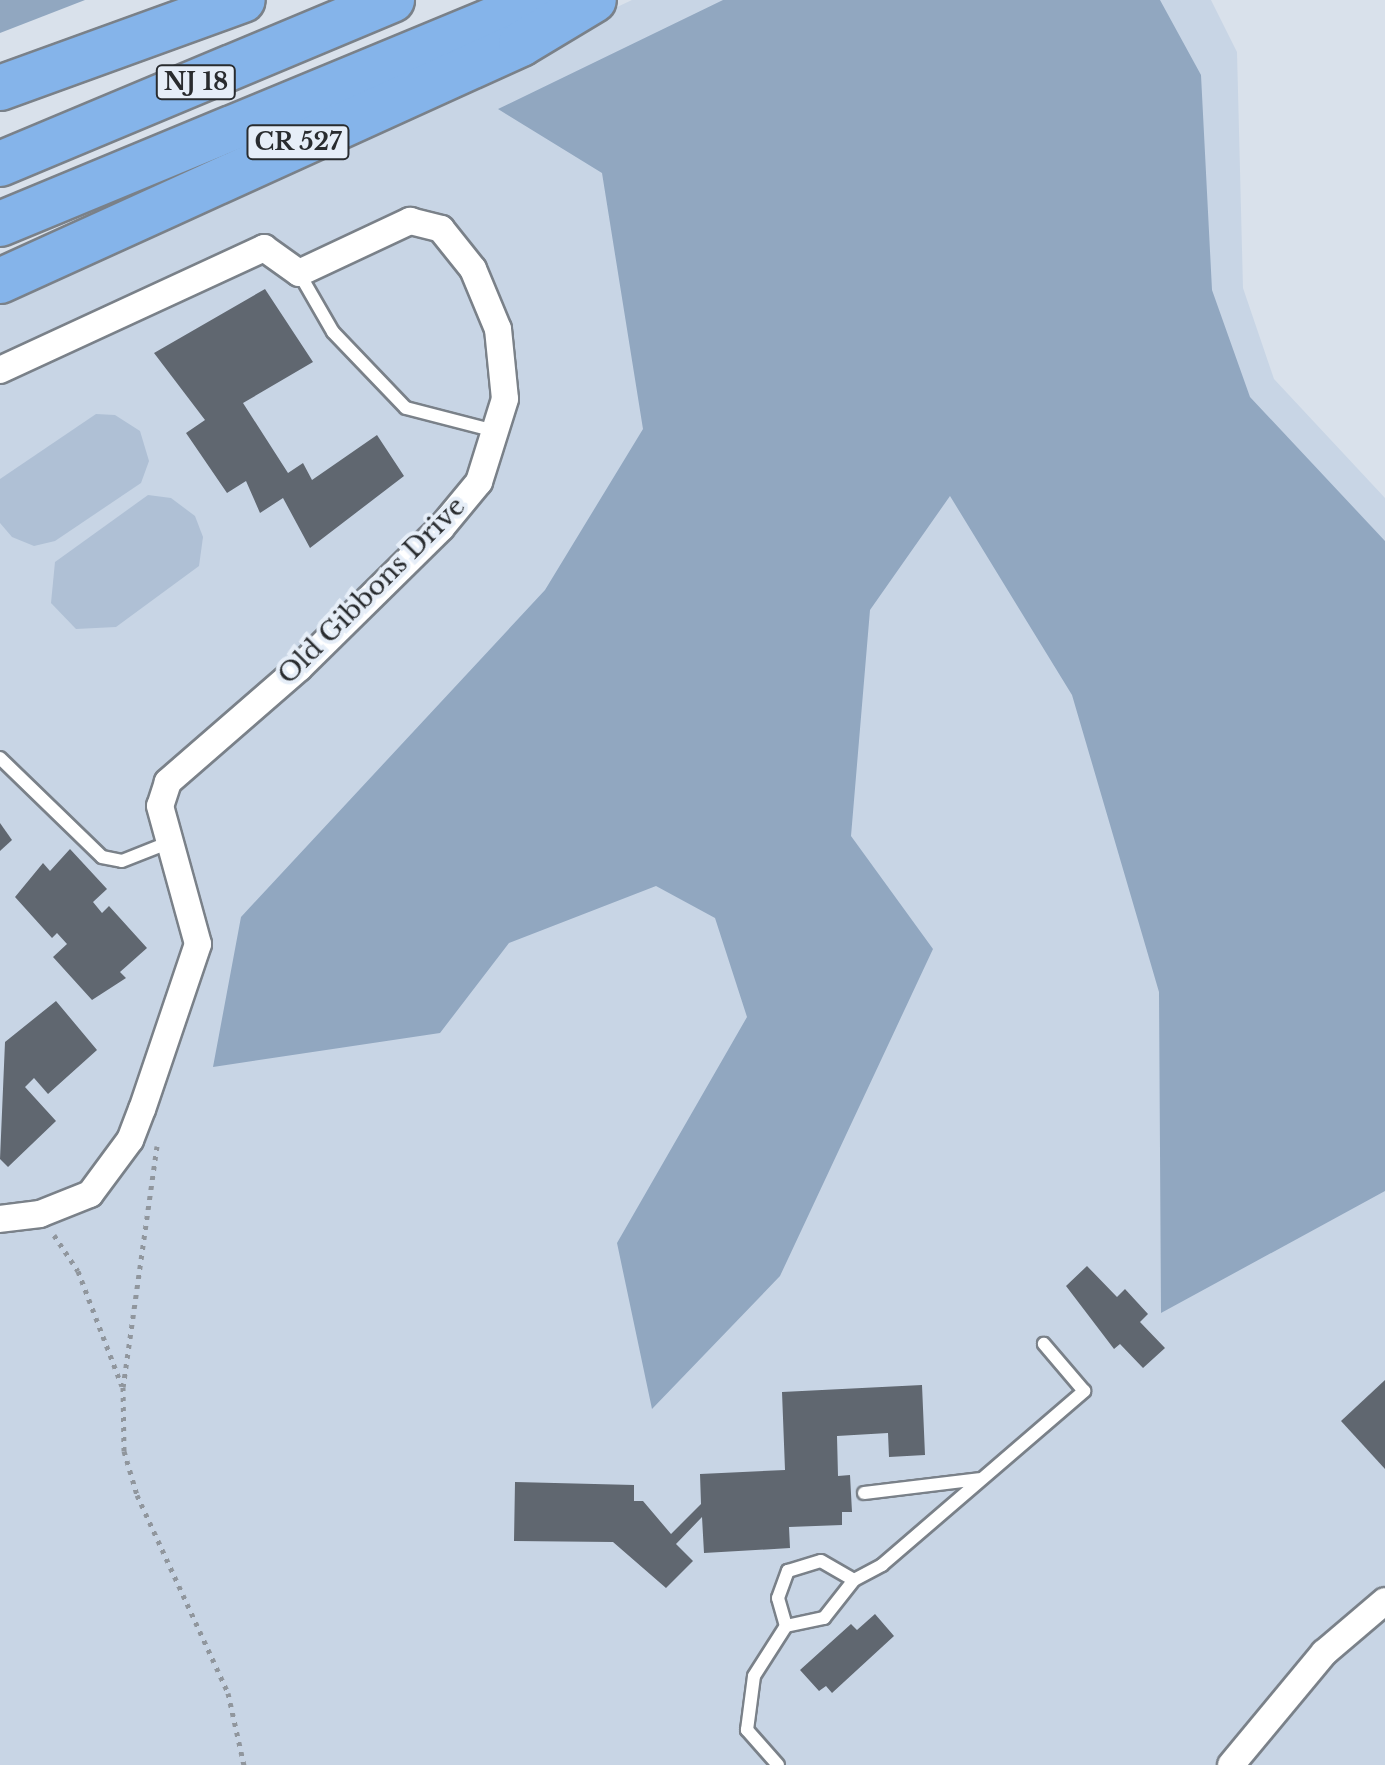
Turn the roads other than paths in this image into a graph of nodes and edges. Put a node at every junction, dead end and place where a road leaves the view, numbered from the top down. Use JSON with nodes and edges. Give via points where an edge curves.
{"nodes":[{"id":1,"x":243,"y":0,"type":"edge"},
{"id":2,"x":392,"y":0,"type":"edge"},
{"id":3,"x":541,"y":0,"type":"edge"},
{"id":4,"x":594,"y":0,"type":"edge"},
{"id":5,"x":0,"y":88,"type":"edge"},
{"id":6,"x":0,"y":164,"type":"edge"},
{"id":7,"x":0,"y":224,"type":"edge"},
{"id":8,"x":299,"y":273,"type":"junction"},
{"id":9,"x":0,"y":281,"type":"edge"},
{"id":10,"x":0,"y":370,"type":"edge"},
{"id":11,"x":495,"y":431,"type":"junction"},
{"id":12,"x":0,"y":758,"type":"edge"},
{"id":13,"x":170,"y":842,"type":"junction"},
{"id":14,"x":0,"y":1219,"type":"edge"},
{"id":15,"x":1044,"y":1344,"type":"dead end"},
{"id":16,"x":979,"y":1479,"type":"junction"},
{"id":17,"x":864,"y":1493,"type":"dead end"},
{"id":18,"x":854,"y":1580,"type":"junction"},
{"id":19,"x":1385,"y":1601,"type":"edge"},
{"id":20,"x":786,"y":1626,"type":"junction"},
{"id":21,"x":778,"y":1765,"type":"edge"},
{"id":22,"x":1231,"y":1765,"type":"edge"}],
"edges":[{"from":1,"to":5,"type":"highway"},
{"from":2,"to":6,"type":"highway","number":"NJ 18"},
{"from":3,"to":7,"type":"highway","number":"NJ 18"},
{"from":4,"to":9,"type":"highway","number":"CR 527","via":[[521,44]]},
{"from":8,"to":10,"type":"street","via":[[264,248]]},
{"from":8,"to":11,"type":"lane","via":[[333,332],[406,408]]},
{"from":8,"to":11,"type":"street","name":"Old Gibbons Drive","via":[[410,221],[441,229],[473,269],[498,329],[505,399]]},
{"from":11,"to":13,"type":"street","name":"Old Gibbons Drive","via":[[479,482],[441,528],[299,668],[168,782],[160,806]]},
{"from":12,"to":13,"type":"lane","via":[[102,857],[122,861]]},
{"from":13,"to":14,"type":"street","name":"Old Gibbons Drive","via":[[198,944],[130,1140],[90,1194],[40,1214]]},
{"from":15,"to":16,"type":"lane","via":[[1084,1391]]},
{"from":16,"to":17,"type":"lane"},
{"from":16,"to":18,"type":"lane","via":[[882,1565]]},
{"from":18,"to":20,"type":"lane","via":[[824,1618]]},
{"from":18,"to":20,"type":"lane","via":[[821,1561],[788,1571],[778,1598]]},
{"from":19,"to":22,"type":"street","via":[[1324,1653]]},
{"from":20,"to":21,"type":"lane","via":[[745,1701],[747,1730]]}]}
